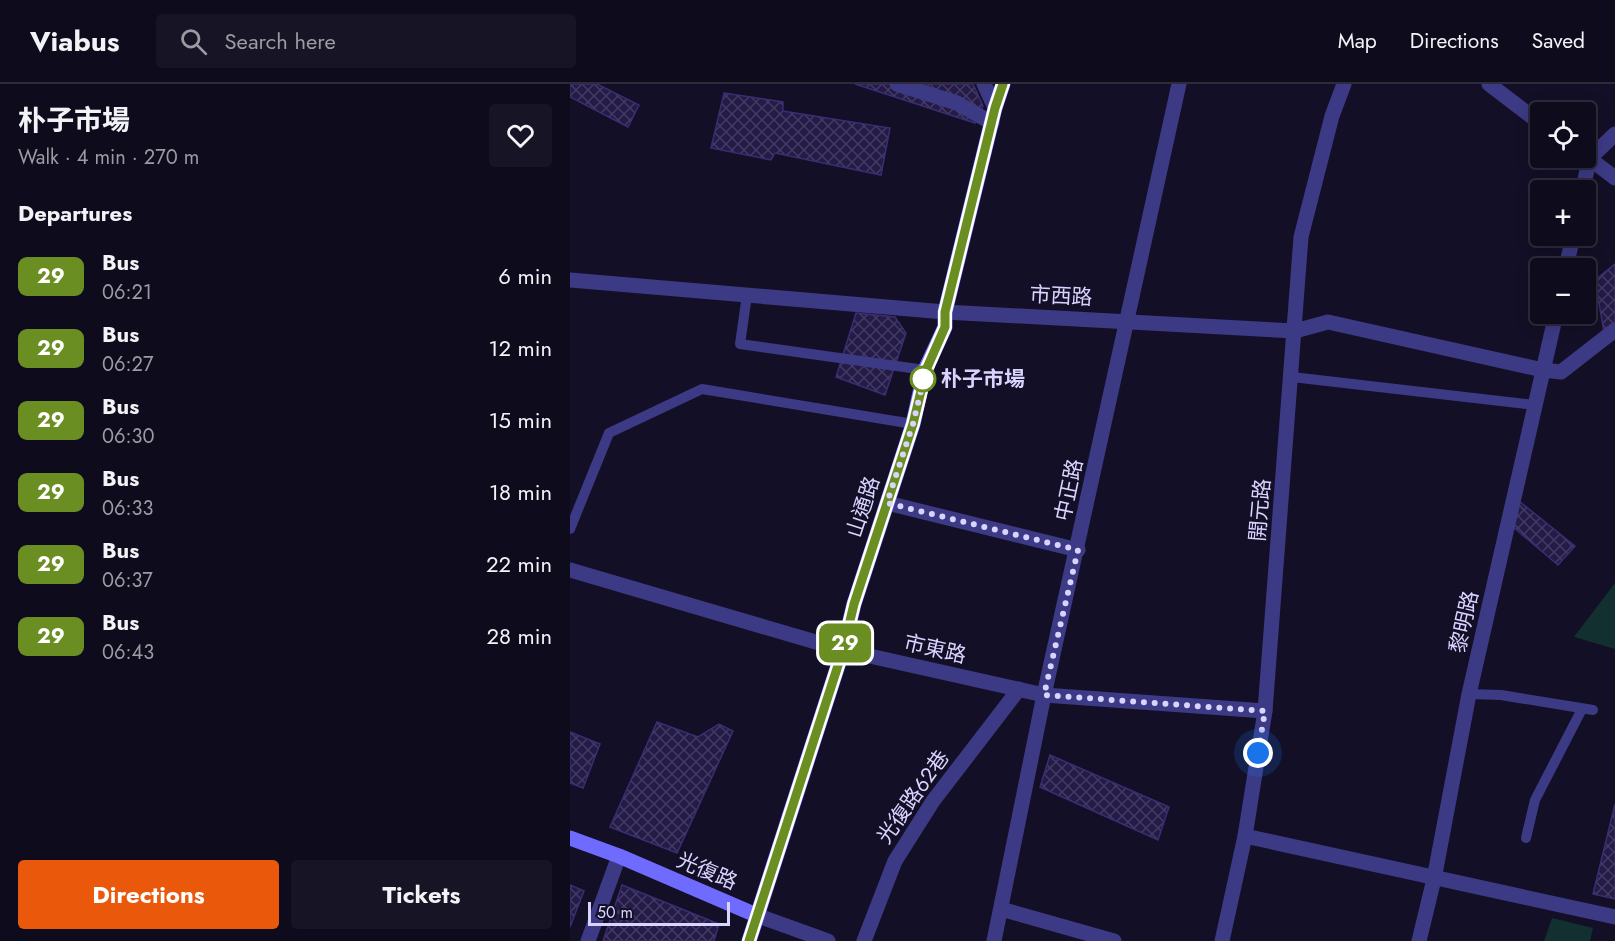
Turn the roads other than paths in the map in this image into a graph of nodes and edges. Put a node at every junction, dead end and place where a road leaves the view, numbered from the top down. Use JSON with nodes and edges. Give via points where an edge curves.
{"nodes":[{"id":1,"x":897,"y":84,"type":"edge"},
{"id":2,"x":943,"y":84,"type":"edge"},
{"id":3,"x":984,"y":84,"type":"edge"},
{"id":4,"x":1003,"y":84,"type":"edge"},
{"id":5,"x":1179,"y":84,"type":"edge"},
{"id":6,"x":1344,"y":84,"type":"edge"},
{"id":7,"x":1489,"y":84,"type":"edge"},
{"id":8,"x":957,"y":103,"type":"junction"},
{"id":9,"x":995,"y":108,"type":"junction"},
{"id":10,"x":1530,"y":115,"type":"edge"},
{"id":11,"x":992,"y":123,"type":"junction"},
{"id":12,"x":1615,"y":134,"type":"edge"},
{"id":13,"x":1596,"y":150,"type":"edge"},
{"id":14,"x":1596,"y":164,"type":"edge"},
{"id":15,"x":1615,"y":178,"type":"edge"},
{"id":16,"x":570,"y":280,"type":"edge"},
{"id":17,"x":747,"y":295,"type":"junction"},
{"id":18,"x":945,"y":312,"type":"junction"},
{"id":19,"x":1127,"y":321,"type":"junction"},
{"id":20,"x":1554,"y":324,"type":"edge"},
{"id":21,"x":1615,"y":330,"type":"edge"},
{"id":22,"x":1295,"y":331,"type":"junction"},
{"id":23,"x":926,"y":370,"type":"junction"},
{"id":24,"x":1544,"y":370,"type":"junction"},
{"id":25,"x":1292,"y":377,"type":"junction"},
{"id":26,"x":1535,"y":405,"type":"junction"},
{"id":27,"x":913,"y":424,"type":"junction"},
{"id":28,"x":887,"y":503,"type":"junction"},
{"id":29,"x":570,"y":529,"type":"edge"},
{"id":30,"x":1078,"y":550,"type":"junction"},
{"id":31,"x":570,"y":570,"type":"edge"},
{"id":32,"x":843,"y":650,"type":"junction"},
{"id":33,"x":1019,"y":689,"type":"junction"},
{"id":34,"x":1468,"y":694,"type":"junction"},
{"id":35,"x":1044,"y":695,"type":"junction"},
{"id":36,"x":1265,"y":711,"type":"junction"},
{"id":37,"x":1245,"y":836,"type":"junction"},
{"id":38,"x":570,"y":838,"type":"edge"},
{"id":39,"x":1526,"y":838,"type":"dead end"},
{"id":40,"x":619,"y":856,"type":"junction"},
{"id":41,"x":1434,"y":879,"type":"junction"},
{"id":42,"x":1001,"y":909,"type":"junction"},
{"id":43,"x":756,"y":915,"type":"junction"},
{"id":44,"x":1615,"y":917,"type":"edge"},
{"id":45,"x":588,"y":941,"type":"edge"},
{"id":46,"x":749,"y":941,"type":"edge"},
{"id":47,"x":828,"y":941,"type":"edge"},
{"id":48,"x":864,"y":941,"type":"edge"},
{"id":49,"x":994,"y":941,"type":"edge"},
{"id":50,"x":1114,"y":941,"type":"edge"},
{"id":51,"x":1222,"y":941,"type":"edge"},
{"id":52,"x":1419,"y":941,"type":"edge"}],
"edges":[{"from":1,"to":8,"type":"street"},
{"from":2,"to":8,"type":"street"},
{"from":3,"to":9,"type":"street"},
{"from":4,"to":9,"type":"main road","name":"山通路"},
{"from":5,"to":19,"type":"street","name":"中正路"},
{"from":6,"to":22,"type":"street","name":"開元路","via":[[1301,237]]},
{"from":7,"to":10,"type":"street"},
{"from":8,"to":11,"type":"street"},
{"from":9,"to":11,"type":"main road","name":"山通路"},
{"from":11,"to":18,"type":"main road","name":"山通路"},
{"from":12,"to":13,"type":"street"},
{"from":14,"to":15,"type":"street"},
{"from":16,"to":17,"type":"street","name":"市西路"},
{"from":17,"to":18,"type":"street","name":"市西路"},
{"from":17,"to":23,"type":"lane","via":[[740,344]]},
{"from":18,"to":19,"type":"street","name":"市西路"},
{"from":18,"to":23,"type":"main road","name":"山通路","via":[[945,327]]},
{"from":19,"to":22,"type":"street","name":"市西路"},
{"from":19,"to":30,"type":"street","name":"中正路"},
{"from":20,"to":24,"type":"street","name":"黎明路"},
{"from":21,"to":24,"type":"street","via":[[1561,372]]},
{"from":22,"to":24,"type":"street","name":"市西路","via":[[1328,322]]},
{"from":22,"to":25,"type":"street","name":"開元路"},
{"from":23,"to":27,"type":"main road","name":"山通路"},
{"from":24,"to":26,"type":"street","name":"黎明路"},
{"from":25,"to":26,"type":"lane"},
{"from":25,"to":36,"type":"street","name":"開元路"},
{"from":26,"to":34,"type":"street","name":"黎明路"},
{"from":27,"to":28,"type":"main road","name":"山通路"},
{"from":27,"to":29,"type":"lane","via":[[702,389],[609,433]]},
{"from":28,"to":30,"type":"street"},
{"from":28,"to":32,"type":"main road","name":"山通路"},
{"from":30,"to":35,"type":"street","name":"中正路"},
{"from":31,"to":32,"type":"street","name":"市東路"},
{"from":32,"to":33,"type":"street","name":"市東路"},
{"from":32,"to":43,"type":"main road","name":"山通路"},
{"from":33,"to":35,"type":"street","name":"市東路"},
{"from":33,"to":48,"type":"street","name":"光復路62巷","via":[[933,801],[895,861]]},
{"from":34,"to":39,"type":"lane","via":[[1502,694],[1587,710],[1535,800]]},
{"from":34,"to":41,"type":"street","name":"黎明路"},
{"from":35,"to":36,"type":"street","name":"市東路"},
{"from":35,"to":42,"type":"street","name":"中正路"},
{"from":36,"to":37,"type":"street","name":"開元路"},
{"from":37,"to":41,"type":"street"},
{"from":37,"to":51,"type":"street","name":"開元路"},
{"from":38,"to":40,"type":"main road","name":"光復路"},
{"from":40,"to":43,"type":"main road","name":"光復路"},
{"from":40,"to":45,"type":"street"},
{"from":41,"to":44,"type":"street"},
{"from":41,"to":52,"type":"street","name":"黎明路"},
{"from":42,"to":49,"type":"street","name":"中正路"},
{"from":42,"to":50,"type":"street"},
{"from":43,"to":46,"type":"main road","name":"山通路"},
{"from":43,"to":47,"type":"street","name":"光復路"}]}
